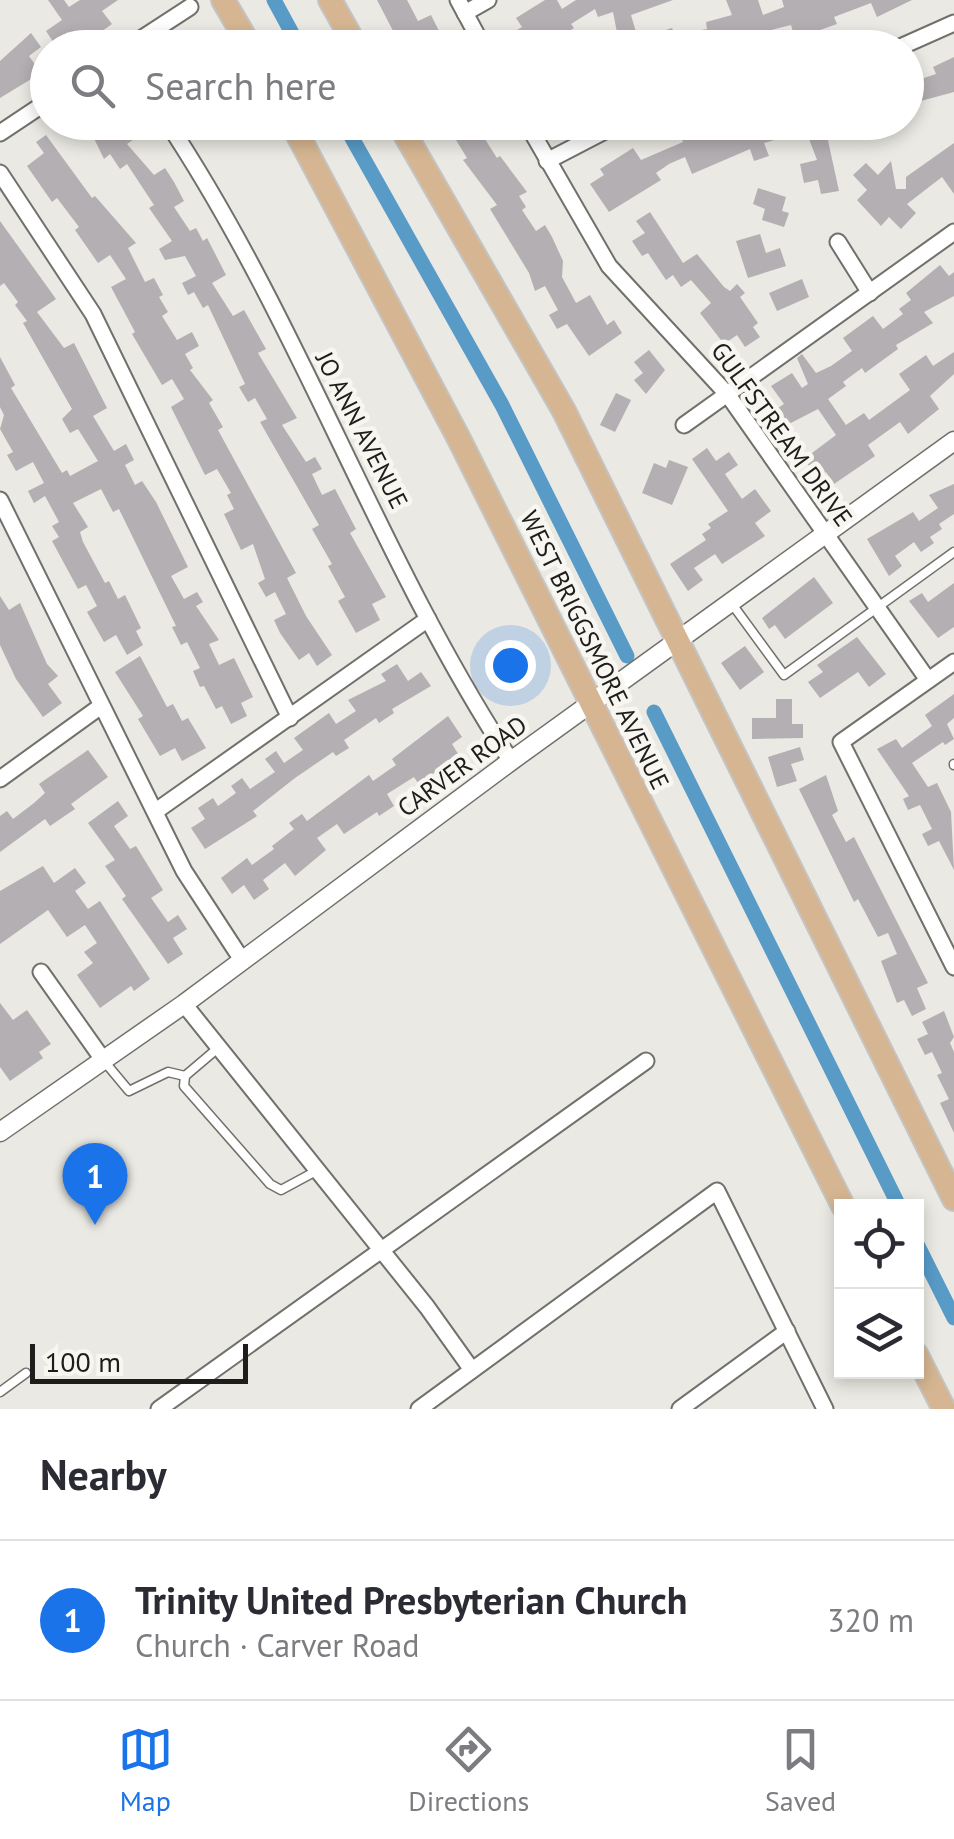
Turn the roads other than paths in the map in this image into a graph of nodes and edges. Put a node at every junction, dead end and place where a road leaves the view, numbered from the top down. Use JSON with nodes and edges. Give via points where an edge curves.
{"nodes":[{"id":1,"x":223,"y":0,"type":"edge"},
{"id":2,"x":330,"y":0,"type":"edge"},
{"id":3,"x":488,"y":0,"type":"edge"},
{"id":4,"x":462,"y":6,"type":"edge"},
{"id":5,"x":190,"y":7,"type":"dead end"},
{"id":6,"x":954,"y":23,"type":"edge"},
{"id":7,"x":155,"y":30,"type":"edge"},
{"id":8,"x":240,"y":30,"type":"edge"},
{"id":9,"x":346,"y":30,"type":"edge"},
{"id":10,"x":475,"y":30,"type":"edge"},
{"id":11,"x":924,"y":36,"type":"edge"},
{"id":12,"x":30,"y":113,"type":"edge"},
{"id":13,"x":0,"y":133,"type":"edge"},
{"id":14,"x":178,"y":140,"type":"edge"},
{"id":15,"x":301,"y":140,"type":"edge"},
{"id":16,"x":408,"y":140,"type":"edge"},
{"id":17,"x":536,"y":140,"type":"edge"},
{"id":18,"x":587,"y":140,"type":"edge"},
{"id":19,"x":547,"y":161,"type":"junction"},
{"id":20,"x":0,"y":173,"type":"edge"},
{"id":21,"x":954,"y":232,"type":"edge"},
{"id":22,"x":838,"y":242,"type":"dead end"},
{"id":23,"x":870,"y":293,"type":"junction"},
{"id":24,"x":728,"y":394,"type":"junction"},
{"id":25,"x":684,"y":424,"type":"dead end"},
{"id":26,"x":954,"y":442,"type":"edge"},
{"id":27,"x":0,"y":500,"type":"edge"},
{"id":28,"x":824,"y":536,"type":"junction"},
{"id":29,"x":954,"y":552,"type":"edge"},
{"id":30,"x":732,"y":604,"type":"junction"},
{"id":31,"x":877,"y":608,"type":"junction"},
{"id":32,"x":428,"y":619,"type":"junction"},
{"id":33,"x":679,"y":641,"type":"junction"},
{"id":34,"x":954,"y":662,"type":"edge"},
{"id":35,"x":928,"y":680,"type":"junction"},
{"id":36,"x":590,"y":704,"type":"junction"},
{"id":37,"x":101,"y":706,"type":"junction"},
{"id":38,"x":290,"y":718,"type":"junction"},
{"id":39,"x":511,"y":761,"type":"junction"},
{"id":40,"x":0,"y":779,"type":"edge"},
{"id":41,"x":156,"y":811,"type":"junction"},
{"id":42,"x":242,"y":960,"type":"junction"},
{"id":43,"x":954,"y":967,"type":"edge"},
{"id":44,"x":41,"y":972,"type":"dead end"},
{"id":45,"x":184,"y":1004,"type":"junction"},
{"id":46,"x":218,"y":1048,"type":"junction"},
{"id":47,"x":104,"y":1061,"type":"junction"},
{"id":48,"x":646,"y":1061,"type":"dead end"},
{"id":49,"x":185,"y":1076,"type":"junction"},
{"id":50,"x":0,"y":1132,"type":"edge"},
{"id":51,"x":318,"y":1170,"type":"junction"},
{"id":52,"x":839,"y":1199,"type":"edge"},
{"id":53,"x":954,"y":1199,"type":"edge"},
{"id":54,"x":382,"y":1250,"type":"junction"},
{"id":55,"x":786,"y":1331,"type":"junction"},
{"id":56,"x":472,"y":1370,"type":"junction"},
{"id":57,"x":924,"y":1370,"type":"edge"},
{"id":58,"x":26,"y":1373,"type":"dead end"},
{"id":59,"x":0,"y":1392,"type":"edge"},
{"id":60,"x":159,"y":1409,"type":"edge"},
{"id":61,"x":419,"y":1409,"type":"edge"},
{"id":62,"x":680,"y":1409,"type":"edge"},
{"id":63,"x":825,"y":1409,"type":"edge"},
{"id":64,"x":944,"y":1409,"type":"edge"}],
"edges":[{"from":1,"to":8,"type":"main road"},
{"from":2,"to":9,"type":"main road"},
{"from":3,"to":4,"type":"street"},
{"from":4,"to":10,"type":"street"},
{"from":5,"to":7,"type":"street"},
{"from":6,"to":11,"type":"street"},
{"from":12,"to":13,"type":"street"},
{"from":14,"to":32,"type":"street","name":"JO ANN AVENUE","via":[[225,212]]},
{"from":15,"to":36,"type":"main road","name":"WEST BRIGGSMORE AVENUE"},
{"from":16,"to":33,"type":"main road","via":[[564,412]]},
{"from":17,"to":19,"type":"street","name":"GULFSTREAM DRIVE"},
{"from":18,"to":19,"type":"street"},
{"from":19,"to":24,"type":"street","name":"GULFSTREAM DRIVE","via":[[609,266]]},
{"from":20,"to":38,"type":"street","via":[[93,314]]},
{"from":21,"to":23,"type":"street"},
{"from":22,"to":23,"type":"street"},
{"from":23,"to":24,"type":"street"},
{"from":24,"to":25,"type":"street"},
{"from":24,"to":28,"type":"street","name":"GULFSTREAM DRIVE"},
{"from":26,"to":28,"type":"street","name":"CARVER ROAD"},
{"from":27,"to":37,"type":"street"},
{"from":28,"to":30,"type":"street","name":"CARVER ROAD"},
{"from":28,"to":31,"type":"street","name":"GULFSTREAM DRIVE"},
{"from":29,"to":31,"type":"lane"},
{"from":30,"to":31,"type":"lane","via":[[784,675]]},
{"from":30,"to":33,"type":"street","name":"CARVER ROAD"},
{"from":31,"to":35,"type":"street","name":"GULFSTREAM DRIVE"},
{"from":32,"to":38,"type":"street"},
{"from":32,"to":39,"type":"street","name":"JO ANN AVENUE"},
{"from":33,"to":36,"type":"street","name":"CARVER ROAD"},
{"from":33,"to":53,"type":"main road"},
{"from":34,"to":35,"type":"street"},
{"from":35,"to":43,"type":"street","via":[[842,742]]},
{"from":36,"to":39,"type":"street","name":"CARVER ROAD"},
{"from":36,"to":52,"type":"main road","name":"WEST BRIGGSMORE AVENUE"},
{"from":37,"to":40,"type":"street"},
{"from":37,"to":41,"type":"street"},
{"from":38,"to":41,"type":"street"},
{"from":39,"to":42,"type":"street","name":"CARVER ROAD"},
{"from":41,"to":42,"type":"street","via":[[184,871]]},
{"from":42,"to":45,"type":"street","name":"CARVER ROAD"},
{"from":44,"to":47,"type":"street"},
{"from":45,"to":46,"type":"street"},
{"from":45,"to":47,"type":"street","name":"CARVER ROAD"},
{"from":46,"to":49,"type":"lane"},
{"from":46,"to":51,"type":"street"},
{"from":47,"to":49,"type":"lane","via":[[129,1091],[168,1072]]},
{"from":47,"to":50,"type":"street","name":"CARVER ROAD"},
{"from":48,"to":54,"type":"street"},
{"from":49,"to":51,"type":"lane","via":[[184,1086],[270,1184],[292,1188]]},
{"from":51,"to":54,"type":"street"},
{"from":54,"to":56,"type":"street"},
{"from":54,"to":60,"type":"street"},
{"from":55,"to":56,"type":"street","via":[[717,1191]]},
{"from":55,"to":62,"type":"street"},
{"from":55,"to":63,"type":"street"},
{"from":56,"to":61,"type":"street"},
{"from":57,"to":64,"type":"main road"},
{"from":58,"to":59,"type":"lane"}]}
